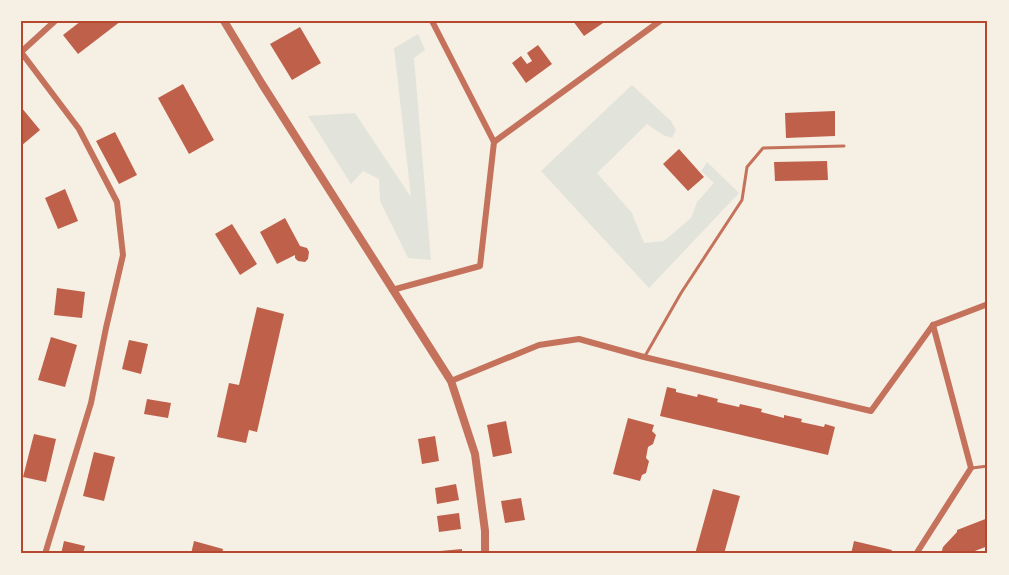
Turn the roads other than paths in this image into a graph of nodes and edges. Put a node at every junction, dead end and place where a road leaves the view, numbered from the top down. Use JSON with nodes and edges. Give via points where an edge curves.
{"nodes":[{"id":1,"x":54,"y":21,"type":"edge"},
{"id":2,"x":224,"y":21,"type":"edge"},
{"id":3,"x":432,"y":21,"type":"edge"},
{"id":4,"x":660,"y":21,"type":"edge"},
{"id":5,"x":21,"y":52,"type":"edge"},
{"id":6,"x":494,"y":142,"type":"junction"},
{"id":7,"x":844,"y":146,"type":"dead end"},
{"id":8,"x":392,"y":290,"type":"junction"},
{"id":9,"x":988,"y":304,"type":"edge"},
{"id":10,"x":933,"y":325,"type":"junction"},
{"id":11,"x":644,"y":357,"type":"junction"},
{"id":12,"x":451,"y":381,"type":"junction"},
{"id":13,"x":988,"y":466,"type":"edge"},
{"id":14,"x":971,"y":468,"type":"junction"},
{"id":15,"x":45,"y":554,"type":"edge"},
{"id":16,"x":485,"y":554,"type":"edge"},
{"id":17,"x":916,"y":554,"type":"edge"}],
"edges":[{"from":1,"to":5,"type":"street"},
{"from":2,"to":8,"type":"street"},
{"from":3,"to":6,"type":"street"},
{"from":4,"to":6,"type":"street"},
{"from":5,"to":15,"type":"street","via":[[79,129],[117,202],[123,255],[91,403]]},
{"from":6,"to":8,"type":"street","via":[[480,266]]},
{"from":7,"to":11,"type":"lane","via":[[763,148],[747,167],[742,200]]},
{"from":8,"to":12,"type":"street"},
{"from":9,"to":10,"type":"street"},
{"from":10,"to":11,"type":"street","via":[[871,411]]},
{"from":10,"to":14,"type":"street"},
{"from":11,"to":12,"type":"street","via":[[579,339],[539,345]]},
{"from":12,"to":16,"type":"street","via":[[475,454]]},
{"from":13,"to":14,"type":"lane"},
{"from":14,"to":17,"type":"street"}]}
